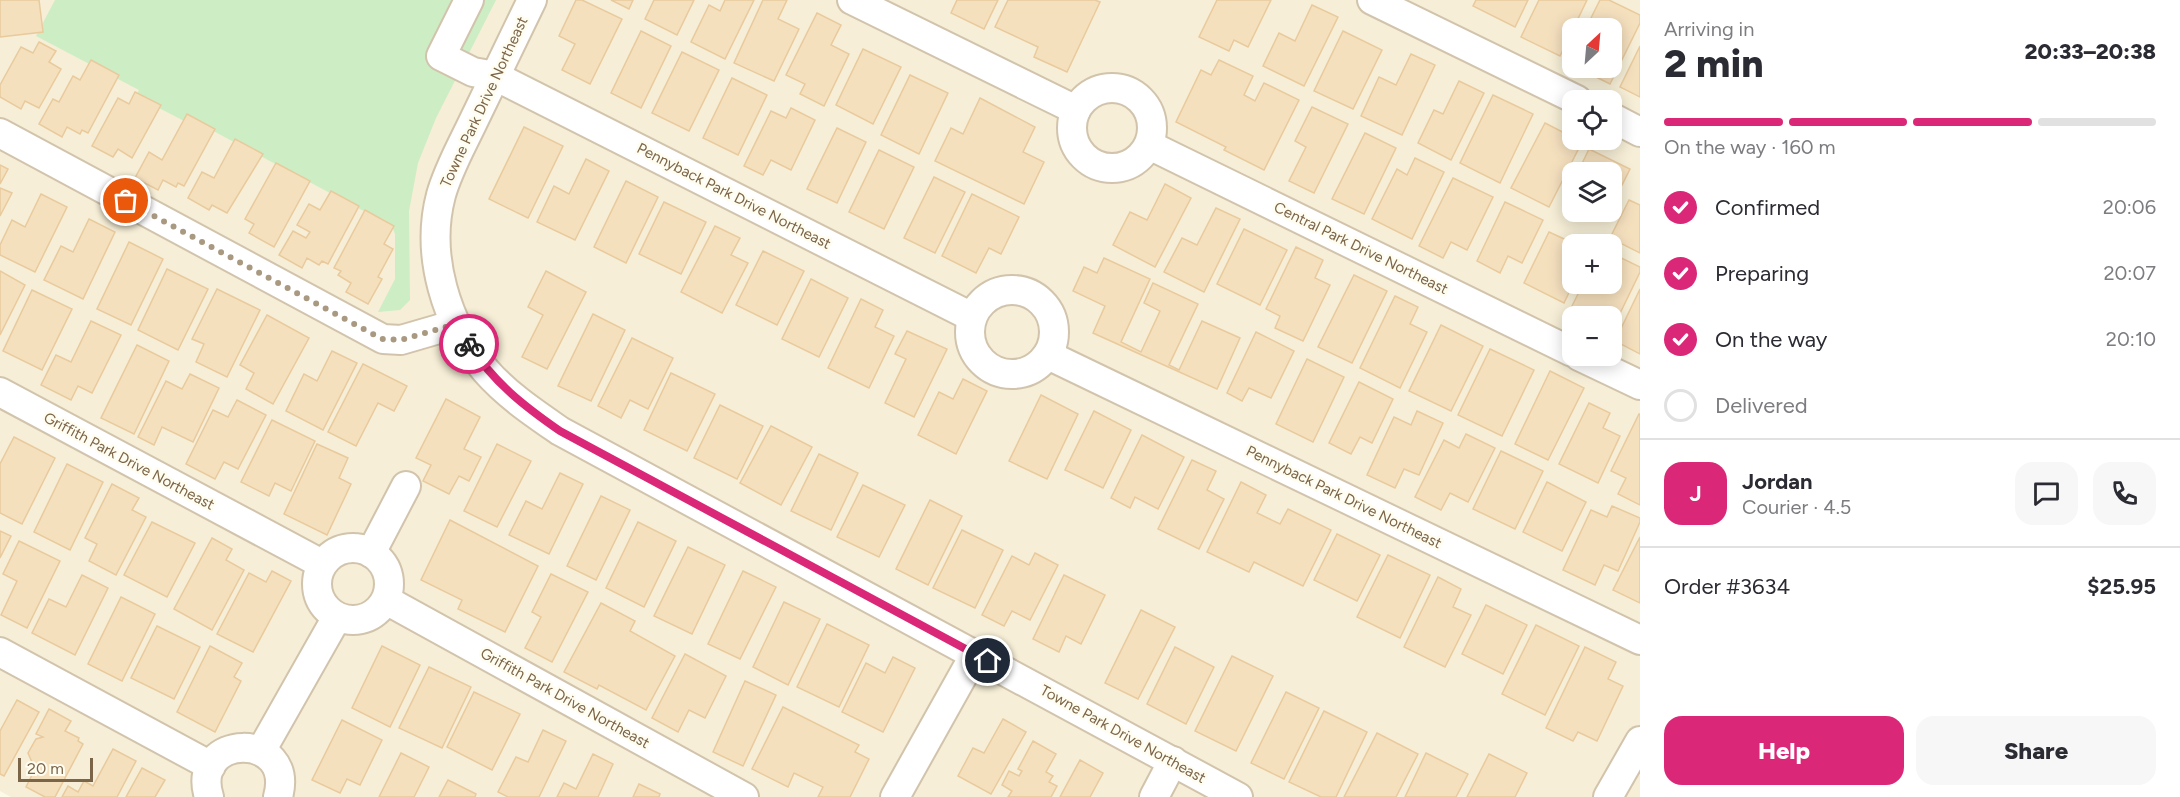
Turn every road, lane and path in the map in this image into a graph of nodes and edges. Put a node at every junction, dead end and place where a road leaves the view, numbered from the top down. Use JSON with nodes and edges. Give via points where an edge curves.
{"nodes":[{"id":1,"x":469,"y":0,"type":"edge"},
{"id":2,"x":532,"y":0,"type":"edge"},
{"id":3,"x":852,"y":0,"type":"edge"},
{"id":4,"x":1372,"y":0,"type":"edge"},
{"id":5,"x":495,"y":76,"type":"junction"},
{"id":6,"x":1562,"y":93,"type":"edge"},
{"id":7,"x":1076,"y":110,"type":"junction"},
{"id":8,"x":1622,"y":123,"type":"edge"},
{"id":9,"x":0,"y":132,"type":"edge"},
{"id":10,"x":1640,"y":132,"type":"edge"},
{"id":11,"x":1149,"y":145,"type":"junction"},
{"id":12,"x":972,"y":316,"type":"junction"},
{"id":13,"x":456,"y":324,"type":"junction"},
{"id":14,"x":1562,"y":347,"type":"edge"},
{"id":15,"x":1048,"y":355,"type":"junction"},
{"id":16,"x":1600,"y":366,"type":"edge"},
{"id":17,"x":1640,"y":385,"type":"edge"},
{"id":18,"x":0,"y":392,"type":"edge"},
{"id":19,"x":406,"y":486,"type":"dead end"},
{"id":20,"x":371,"y":553,"type":"junction"},
{"id":21,"x":322,"y":564,"type":"junction"},
{"id":22,"x":386,"y":600,"type":"junction"},
{"id":23,"x":336,"y":617,"type":"junction"},
{"id":24,"x":1640,"y":640,"type":"edge"},
{"id":25,"x":0,"y":652,"type":"edge"},
{"id":26,"x":975,"y":654,"type":"junction"},
{"id":27,"x":1640,"y":741,"type":"edge"},
{"id":28,"x":261,"y":751,"type":"junction"},
{"id":29,"x":1173,"y":761,"type":"junction"},
{"id":30,"x":211,"y":766,"type":"junction"},
{"id":31,"x":209,"y":797,"type":"edge"},
{"id":32,"x":278,"y":797,"type":"edge"},
{"id":33,"x":744,"y":797,"type":"edge"},
{"id":34,"x":895,"y":797,"type":"edge"},
{"id":35,"x":1154,"y":797,"type":"edge"},
{"id":36,"x":1238,"y":797,"type":"edge"},
{"id":37,"x":1608,"y":797,"type":"edge"}],
"edges":[{"from":1,"to":5,"type":"street","name":"Pennyback Park Drive Northeast","via":[[441,56],[473,72]]},
{"from":2,"to":5,"type":"street","name":"Towne Park Drive Northeast"},
{"from":3,"to":7,"type":"street"},
{"from":4,"to":6,"type":"street"},
{"from":5,"to":12,"type":"street","name":"Pennyback Park Drive Northeast"},
{"from":5,"to":13,"type":"street","name":"Towne Park Drive Northeast","via":[[448,173],[438,214],[436,238],[443,294]]},
{"from":7,"to":11,"type":"street","via":[[1082,101],[1100,90],[1130,92],[1150,115]]},
{"from":7,"to":11,"type":"street","via":[[1072,121],[1075,143],[1081,154],[1100,167],[1123,167],[1134,162]]},
{"from":8,"to":10,"type":"street"},
{"from":9,"to":13,"type":"street","via":[[382,339],[401,340]]},
{"from":11,"to":14,"type":"street","name":"Central Park Drive Northeast"},
{"from":12,"to":15,"type":"street","via":[[971,344],[987,366],[1013,374],[1032,368]]},
{"from":12,"to":15,"type":"street","via":[[990,296],[1017,290],[1030,294],[1047,310],[1052,321],[1053,344]]},
{"from":13,"to":26,"type":"street","name":"Towne Park Drive Northeast","via":[[485,370],[522,405],[560,431]]},
{"from":15,"to":24,"type":"street","name":"Pennyback Park Drive Northeast"},
{"from":16,"to":17,"type":"street"},
{"from":18,"to":21,"type":"street","name":"Griffith Park Drive Northeast"},
{"from":19,"to":20,"type":"street"},
{"from":20,"to":21,"type":"street","via":[[342,549]]},
{"from":20,"to":22,"type":"street","via":[[385,566],[389,577]]},
{"from":21,"to":23,"type":"street","via":[[317,575],[318,593],[326,610]]},
{"from":22,"to":23,"type":"street","via":[[380,610],[360,620]]},
{"from":22,"to":33,"type":"street","name":"Griffith Park Drive Northeast"},
{"from":23,"to":28,"type":"street"},
{"from":25,"to":30,"type":"street"},
{"from":26,"to":29,"type":"street","name":"Towne Park Drive Northeast"},
{"from":26,"to":34,"type":"street"},
{"from":27,"to":37,"type":"street"},
{"from":28,"to":30,"type":"street","via":[[242,746],[230,749]]},
{"from":28,"to":32,"type":"street","via":[[280,775]]},
{"from":29,"to":35,"type":"street"},
{"from":29,"to":36,"type":"street","name":"Towne Park Drive Northeast"},
{"from":30,"to":31,"type":"street","via":[[207,777]]}]}
